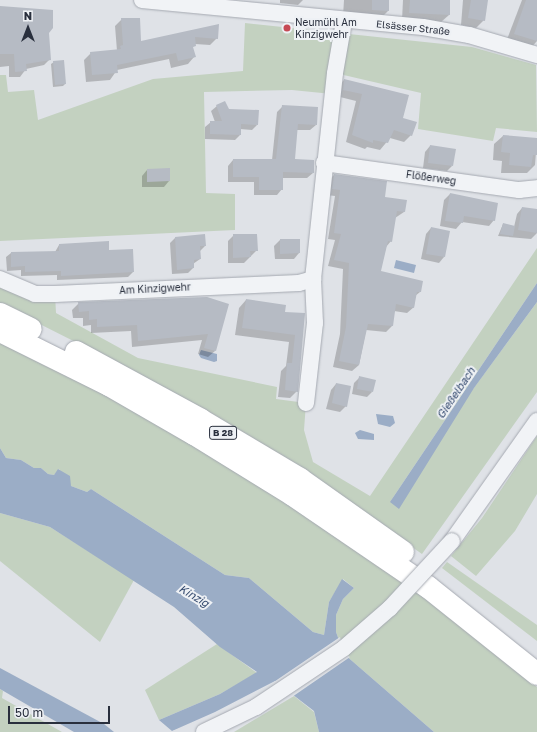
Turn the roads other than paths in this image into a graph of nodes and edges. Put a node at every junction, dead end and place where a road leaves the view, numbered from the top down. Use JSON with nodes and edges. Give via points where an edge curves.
{"nodes":[{"id":1,"x":142,"y":0,"type":"edge"},
{"id":2,"x":344,"y":21,"type":"junction"},
{"id":3,"x":537,"y":55,"type":"edge"},
{"id":4,"x":324,"y":163,"type":"junction"},
{"id":5,"x":537,"y":188,"type":"edge"},
{"id":6,"x":0,"y":279,"type":"edge"},
{"id":7,"x":314,"y":279,"type":"junction"},
{"id":8,"x":0,"y":314,"type":"edge"},
{"id":9,"x":0,"y":331,"type":"edge"},
{"id":10,"x":306,"y":403,"type":"dead end"},
{"id":11,"x":537,"y":421,"type":"edge"},
{"id":12,"x":537,"y":656,"type":"edge"},
{"id":13,"x":537,"y":674,"type":"edge"},
{"id":14,"x":204,"y":732,"type":"edge"}],
"edges":[{"from":1,"to":2,"type":"street","name":"Elsässer Straße"},
{"from":2,"to":3,"type":"street","name":"Elsässer Straße","via":[[454,32]]},
{"from":2,"to":4,"type":"street"},
{"from":4,"to":5,"type":"street","name":"Flößerweg","via":[[519,190]]},
{"from":4,"to":7,"type":"street"},
{"from":6,"to":7,"type":"street","name":"Am Kinzigwehr","via":[[35,294],[55,294],[299,283]]},
{"from":7,"to":10,"type":"street","via":[[315,323]]},
{"from":8,"to":12,"type":"highway","number":"B 28","via":[[114,371],[300,479],[434,574]]},
{"from":9,"to":13,"type":"highway","number":"B 28","via":[[115,389],[293,495],[428,587]]},
{"from":11,"to":14,"type":"street","bridge":true,"via":[[452,541],[390,608],[344,648],[256,707]]}]}
